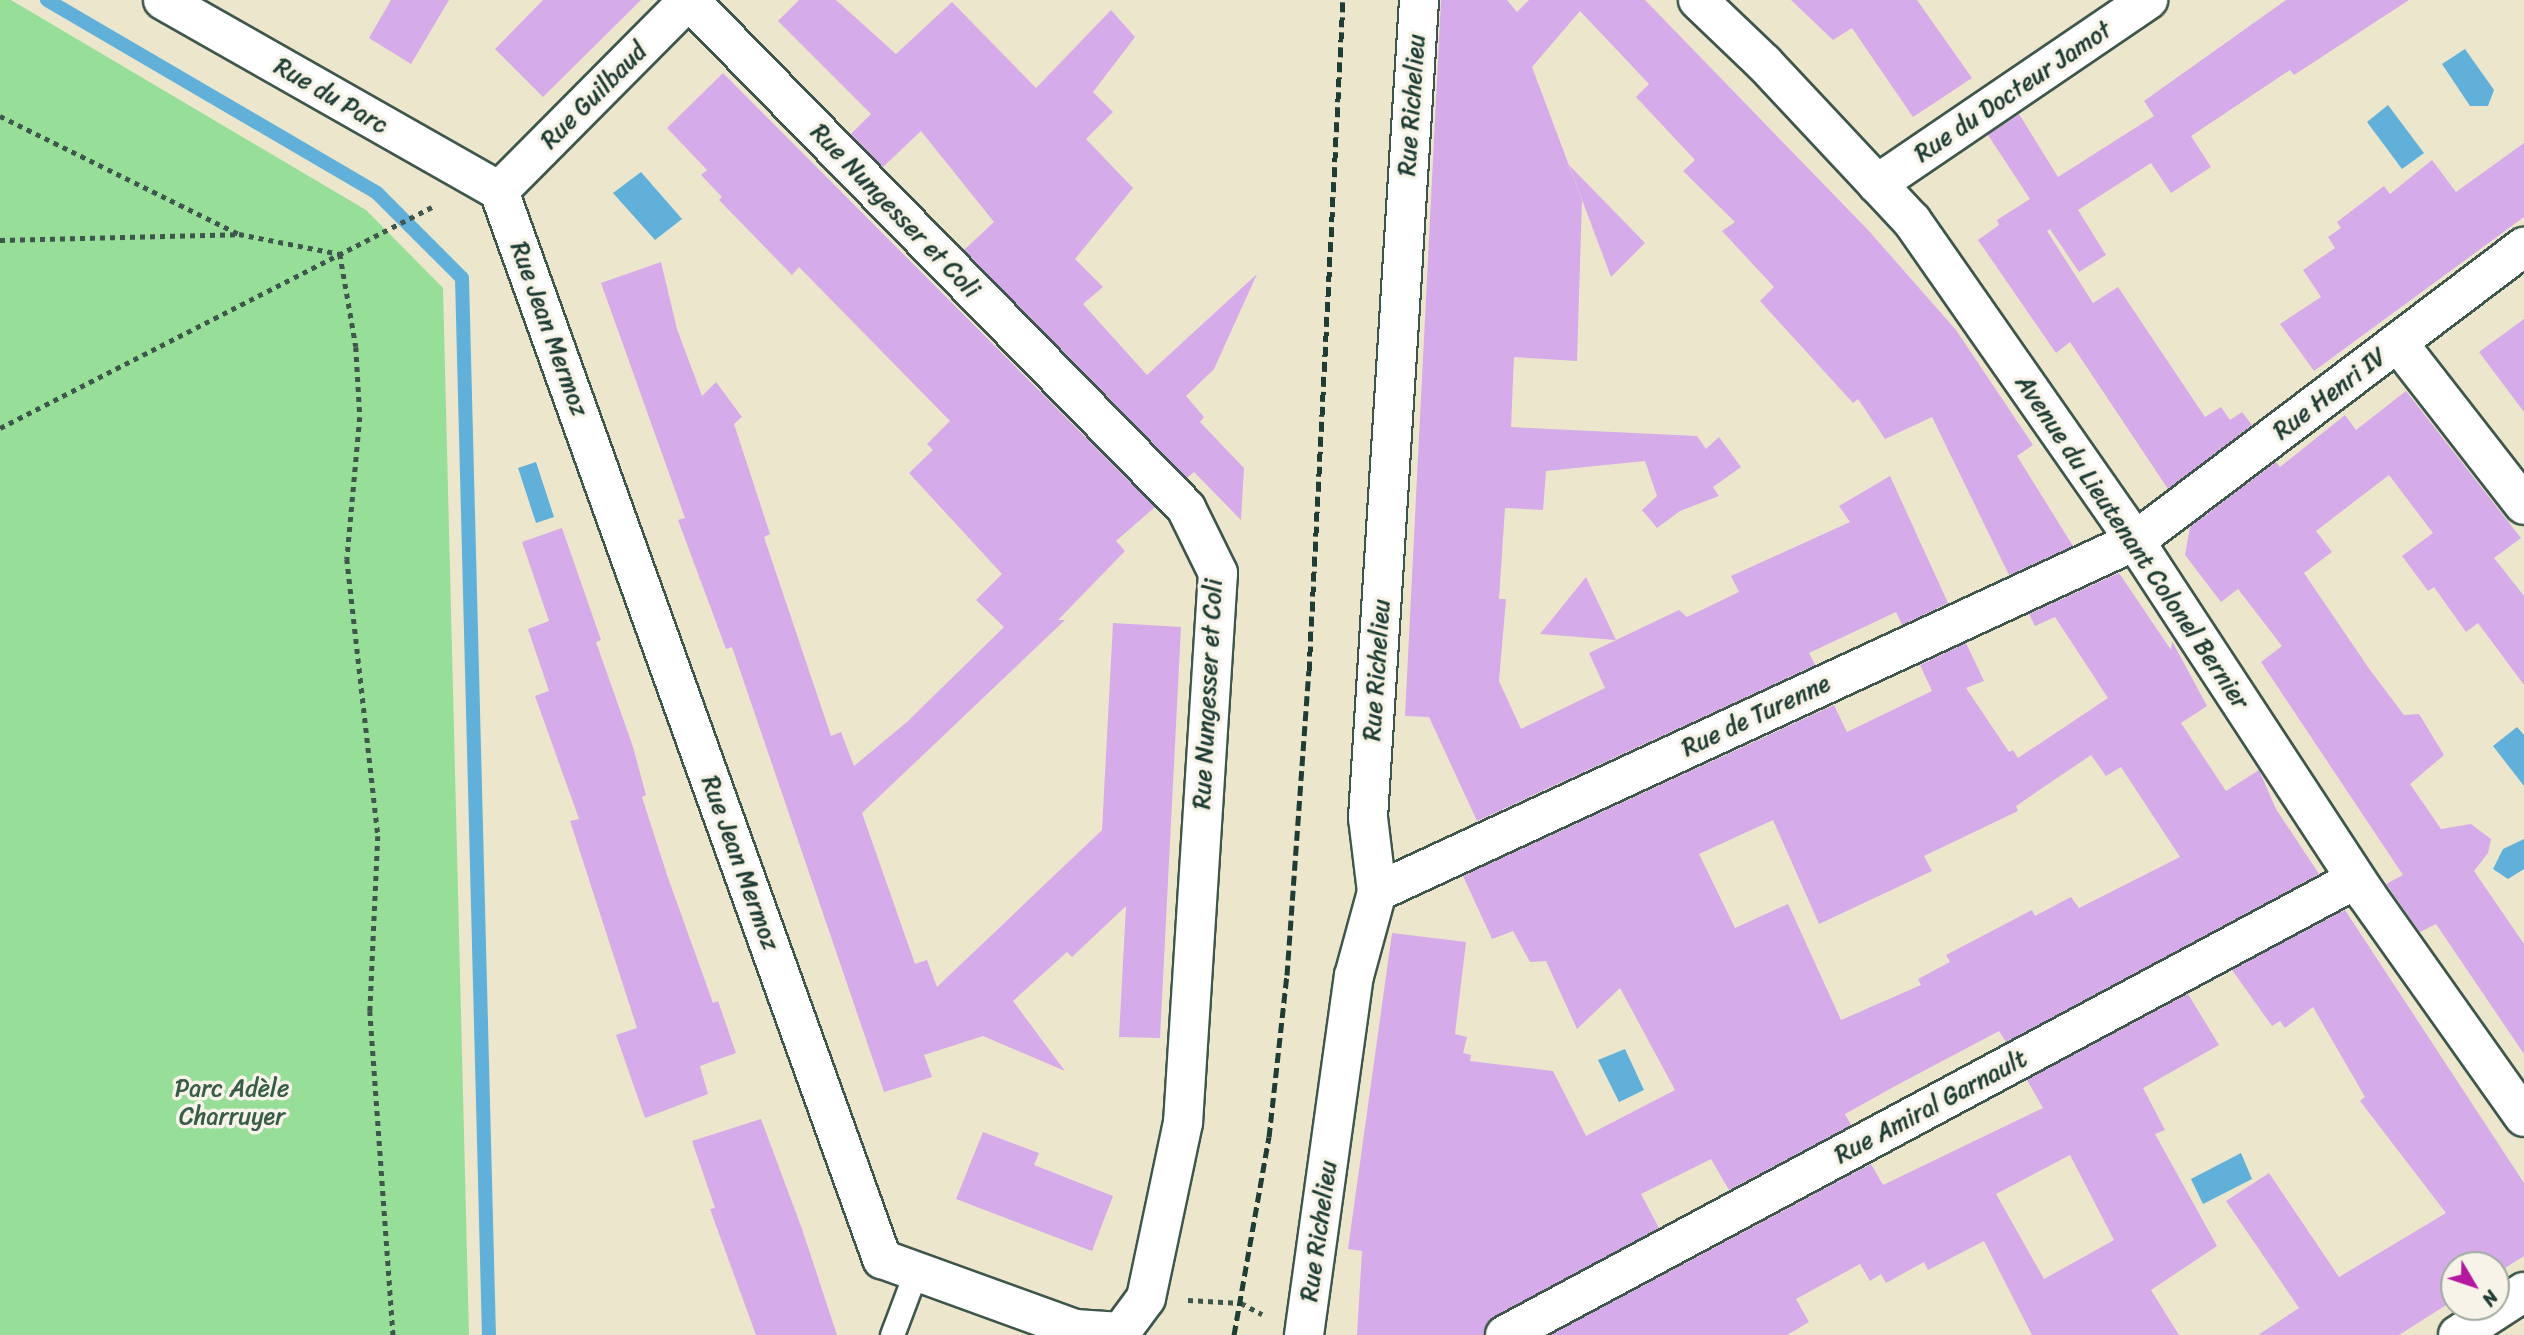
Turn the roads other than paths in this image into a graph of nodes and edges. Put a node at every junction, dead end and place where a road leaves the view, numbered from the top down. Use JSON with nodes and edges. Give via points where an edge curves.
{"nodes":[{"id":1,"x":163,"y":0,"type":"edge"},
{"id":2,"x":689,"y":0,"type":"edge"},
{"id":3,"x":1419,"y":0,"type":"edge"},
{"id":4,"x":1698,"y":0,"type":"edge"},
{"id":5,"x":2148,"y":0,"type":"edge"},
{"id":6,"x":1877,"y":184,"type":"junction"},
{"id":7,"x":499,"y":191,"type":"junction"},
{"id":8,"x":2524,"y":247,"type":"edge"},
{"id":9,"x":2398,"y":343,"type":"junction"},
{"id":10,"x":2524,"y":505,"type":"edge"},
{"id":11,"x":2136,"y":541,"type":"junction"},
{"id":12,"x":2356,"y":879,"type":"junction"},
{"id":13,"x":1377,"y":892,"type":"junction"},
{"id":14,"x":2524,"y":1117,"type":"edge"},
{"id":15,"x":916,"y":1271,"type":"junction"},
{"id":16,"x":2524,"y":1292,"type":"edge"},
{"id":17,"x":1146,"y":1298,"type":"joint"},
{"id":18,"x":892,"y":1335,"type":"edge"},
{"id":19,"x":1304,"y":1335,"type":"edge"},
{"id":20,"x":1506,"y":1335,"type":"edge"},
{"id":21,"x":2458,"y":1335,"type":"edge"}],
"edges":[{"from":1,"to":7,"type":"street","name":"Rue du Parc"},
{"from":2,"to":7,"type":"street","name":"Rue Guilbaud"},
{"from":2,"to":17,"type":"street","name":"Rue Nungesser et Coli","via":[[1186,508],[1218,573],[1183,1122]]},
{"from":3,"to":13,"type":"street","name":"Rue Richelieu","via":[[1368,818]]},
{"from":4,"to":6,"type":"street","name":"Avenue du Lieutenant Colonel Bernier"},
{"from":5,"to":6,"type":"street","name":"Rue du Docteur Jamot"},
{"from":6,"to":11,"type":"street","name":"Avenue du Lieutenant Colonel Bernier","via":[[1912,221]]},
{"from":7,"to":15,"type":"street","name":"Rue Jean Mermoz","via":[[882,1259]]},
{"from":8,"to":9,"type":"street","name":"Rue Henri IV"},
{"from":9,"to":10,"type":"street"},
{"from":9,"to":11,"type":"street","name":"Rue Henri IV"},
{"from":11,"to":12,"type":"street","name":"Avenue du Lieutenant Colonel Bernier"},
{"from":11,"to":13,"type":"street","name":"Rue de Turenne"},
{"from":12,"to":14,"type":"street","name":"Avenue du Lieutenant Colonel Bernier"},
{"from":12,"to":20,"type":"street","name":"Rue Amiral Garnault"},
{"from":13,"to":19,"type":"street","name":"Rue Richelieu","via":[[1354,976]]},
{"from":15,"to":17,"type":"street","name":"Rue Jean Mermoz","via":[[1075,1329],[1121,1332]]},
{"from":15,"to":18,"type":"lane"},
{"from":16,"to":21,"type":"street"}]}
